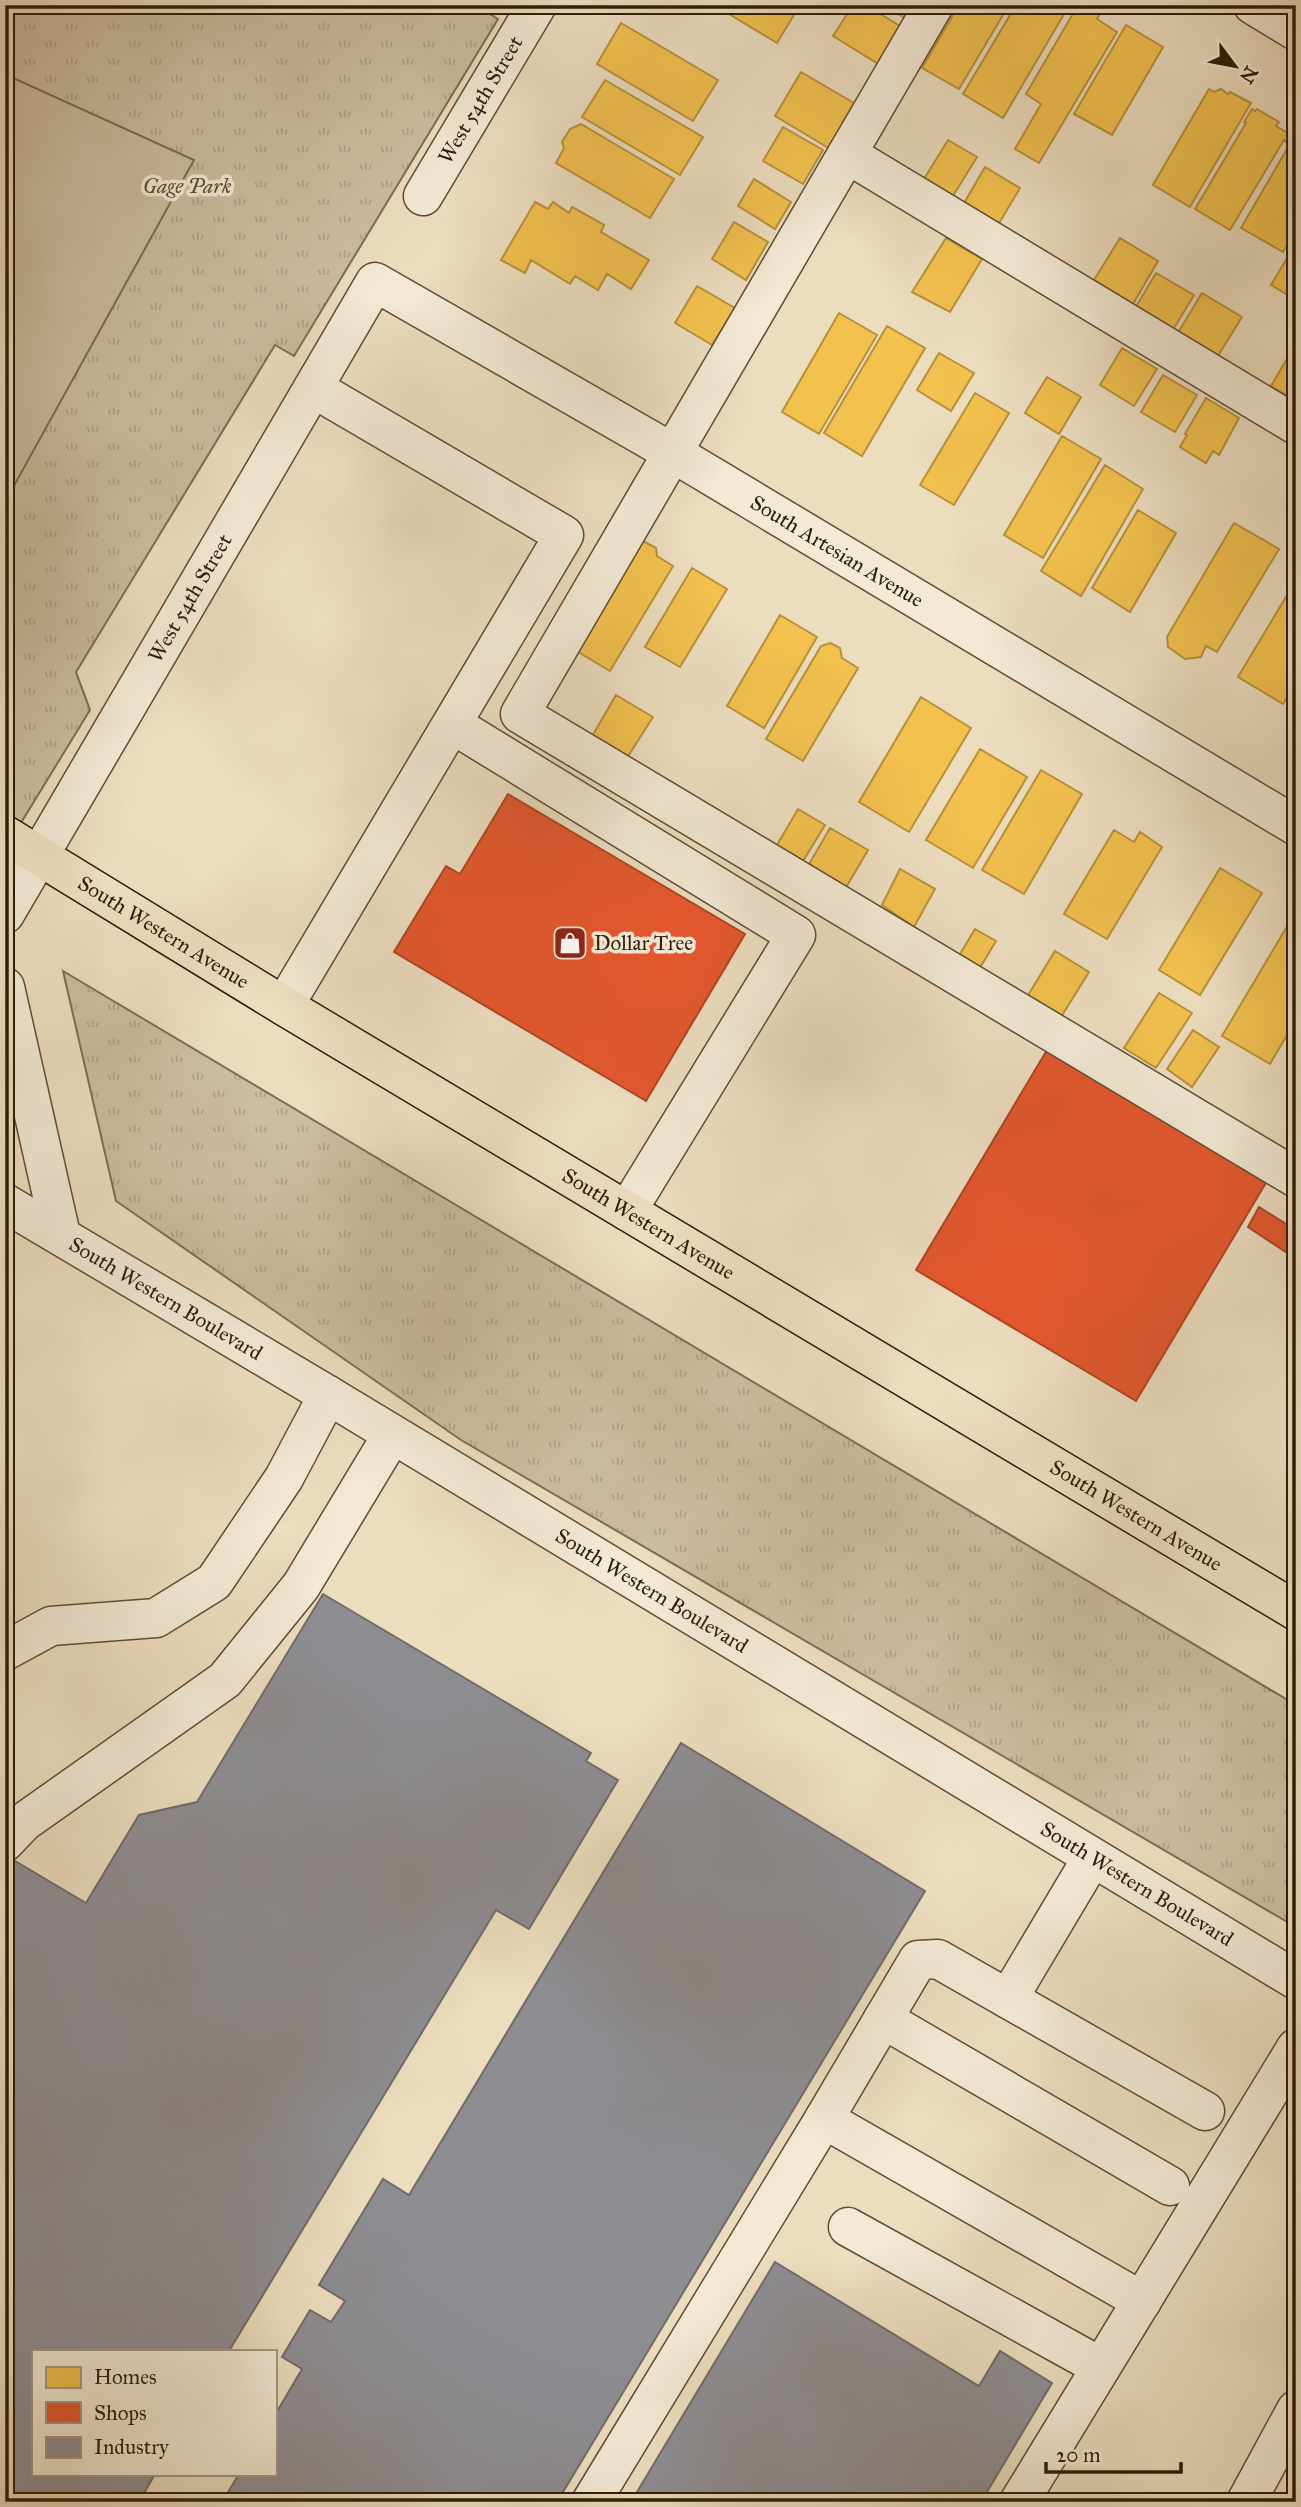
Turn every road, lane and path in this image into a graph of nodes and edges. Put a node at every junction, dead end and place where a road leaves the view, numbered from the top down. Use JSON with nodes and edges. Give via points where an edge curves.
{"nodes":[{"id":1,"x":934,"y":5,"type":"edge"},
{"id":2,"x":1253,"y":5,"type":"edge"},
{"id":3,"x":533,"y":7,"type":"edge"},
{"id":4,"x":1296,"y":31,"type":"edge"},
{"id":5,"x":847,"y":154,"type":"junction"},
{"id":6,"x":423,"y":196,"type":"dead end"},
{"id":7,"x":375,"y":282,"type":"joint"},
{"id":8,"x":313,"y":388,"type":"junction"},
{"id":9,"x":1296,"y":425,"type":"edge"},
{"id":10,"x":673,"y":453,"type":"junction"},
{"id":11,"x":452,"y":724,"type":"junction"},
{"id":12,"x":1296,"y":826,"type":"edge"},
{"id":13,"x":5,"y":835,"type":"edge"},
{"id":14,"x":39,"y":855,"type":"junction"},
{"id":15,"x":5,"y":914,"type":"edge"},
{"id":16,"x":5,"y":987,"type":"edge"},
{"id":17,"x":284,"y":1006,"type":"junction"},
{"id":18,"x":1296,"y":1178,"type":"edge"},
{"id":19,"x":5,"y":1203,"type":"edge"},
{"id":20,"x":627,"y":1211,"type":"junction"},
{"id":21,"x":61,"y":1235,"type":"junction"},
{"id":22,"x":328,"y":1395,"type":"junction"},
{"id":23,"x":392,"y":1435,"type":"junction"},
{"id":24,"x":1296,"y":1611,"type":"edge"},
{"id":25,"x":5,"y":1651,"type":"edge"},
{"id":26,"x":5,"y":1842,"type":"edge"},
{"id":27,"x":1092,"y":1857,"type":"junction"},
{"id":28,"x":1296,"y":1980,"type":"edge"},
{"id":29,"x":1008,"y":1998,"type":"junction"},
{"id":30,"x":883,"y":2019,"type":"junction"},
{"id":31,"x":1296,"y":2048,"type":"edge"},
{"id":32,"x":1205,"y":2111,"type":"dead end"},
{"id":33,"x":824,"y":2119,"type":"junction"},
{"id":34,"x":1170,"y":2186,"type":"dead end"},
{"id":35,"x":848,"y":2227,"type":"dead end"},
{"id":36,"x":1142,"y":2301,"type":"junction"},
{"id":37,"x":1101,"y":2367,"type":"junction"},
{"id":38,"x":1296,"y":2410,"type":"edge"},
{"id":39,"x":591,"y":2502,"type":"edge"},
{"id":40,"x":1019,"y":2502,"type":"edge"},
{"id":41,"x":1246,"y":2502,"type":"edge"}],
"edges":[{"from":1,"to":5,"type":"street"},
{"from":2,"to":4,"type":"street"},
{"from":3,"to":6,"type":"street","name":"West 54th Street"},
{"from":5,"to":9,"type":"street"},
{"from":5,"to":10,"type":"street"},
{"from":7,"to":8,"type":"street","name":"West 54th Street"},
{"from":7,"to":10,"type":"street","name":"South Artesian Avenue"},
{"from":8,"to":11,"type":"street","via":[[564,535]]},
{"from":8,"to":14,"type":"street","name":"West 54th Street"},
{"from":10,"to":12,"type":"street","name":"South Artesian Avenue"},
{"from":10,"to":18,"type":"street","via":[[520,714]]},
{"from":11,"to":17,"type":"street"},
{"from":11,"to":20,"type":"street","via":[[796,935]]},
{"from":13,"to":14,"type":"main road","name":"South Western Avenue"},
{"from":14,"to":15,"type":"street","name":"West 54th Street"},
{"from":14,"to":17,"type":"main road","name":"South Western Avenue"},
{"from":16,"to":21,"type":"street"},
{"from":17,"to":20,"type":"main road","name":"South Western Avenue"},
{"from":19,"to":21,"type":"street","name":"South Western Boulevard"},
{"from":20,"to":24,"type":"main road","name":"South Western Avenue"},
{"from":21,"to":22,"type":"street","name":"South Western Boulevard"},
{"from":22,"to":23,"type":"street","name":"South Western Boulevard"},
{"from":22,"to":25,"type":"street","via":[[284,1478],[214,1581],[156,1618],[51,1626]]},
{"from":23,"to":26,"type":"street","via":[[301,1586],[225,1681],[24,1822]]},
{"from":23,"to":27,"type":"street","name":"South Western Boulevard"},
{"from":27,"to":28,"type":"street","name":"South Western Boulevard"},
{"from":27,"to":29,"type":"street"},
{"from":29,"to":30,"type":"street","via":[[938,1959],[918,1960]]},
{"from":29,"to":32,"type":"street"},
{"from":30,"to":33,"type":"street"},
{"from":30,"to":34,"type":"street"},
{"from":31,"to":36,"type":"street"},
{"from":33,"to":36,"type":"street"},
{"from":33,"to":39,"type":"street"},
{"from":35,"to":37,"type":"street"},
{"from":36,"to":37,"type":"street"},
{"from":37,"to":40,"type":"street"},
{"from":38,"to":41,"type":"street"}]}
